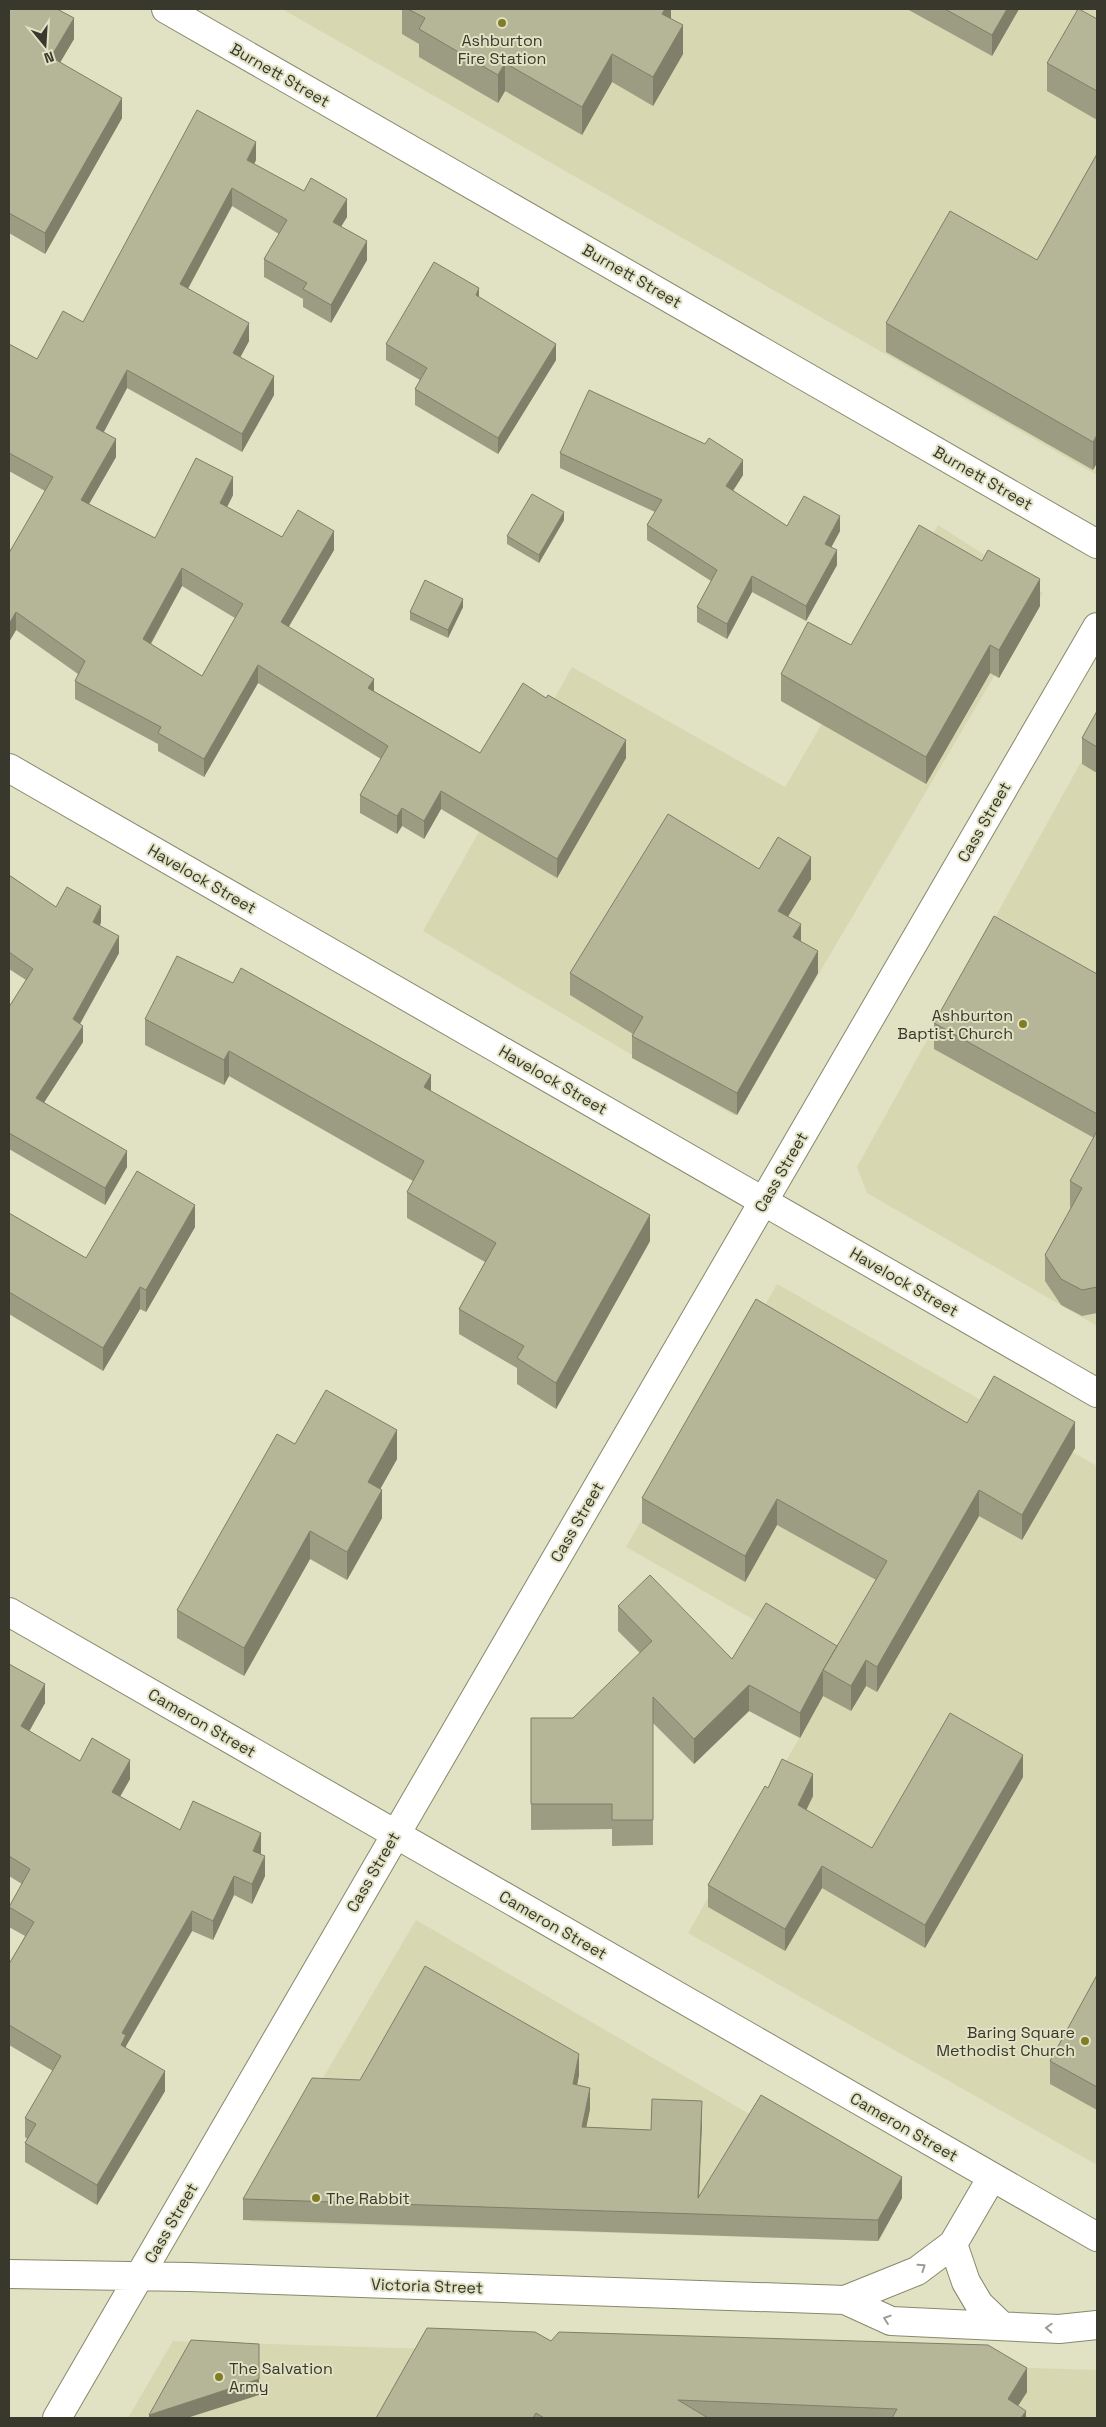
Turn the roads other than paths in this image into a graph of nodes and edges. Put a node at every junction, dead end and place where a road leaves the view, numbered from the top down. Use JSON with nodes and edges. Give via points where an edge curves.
{"nodes":[{"id":1,"x":166,"y":9,"type":"edge"},
{"id":2,"x":1097,"y":544,"type":"edge"},
{"id":3,"x":1097,"y":627,"type":"edge"},
{"id":4,"x":9,"y":768,"type":"edge"},
{"id":5,"x":764,"y":1201,"type":"junction"},
{"id":6,"x":1097,"y":1393,"type":"edge"},
{"id":7,"x":9,"y":1612,"type":"edge"},
{"id":8,"x":395,"y":1834,"type":"junction"},
{"id":9,"x":992,"y":2177,"type":"junction"},
{"id":10,"x":1097,"y":2237,"type":"edge"},
{"id":11,"x":953,"y":2244,"type":"junction"},
{"id":12,"x":9,"y":2274,"type":"edge"},
{"id":13,"x":140,"y":2277,"type":"junction"},
{"id":14,"x":845,"y":2300,"type":"junction"},
{"id":15,"x":1097,"y":2325,"type":"edge"},
{"id":16,"x":1002,"y":2326,"type":"junction"},
{"id":17,"x":57,"y":2418,"type":"edge"}],
"edges":[{"from":1,"to":2,"type":"street","name":"Burnett Street"},
{"from":3,"to":5,"type":"street","name":"Cass Street"},
{"from":4,"to":5,"type":"street","name":"Havelock Street"},
{"from":5,"to":6,"type":"street","name":"Havelock Street"},
{"from":5,"to":8,"type":"street","name":"Cass Street"},
{"from":7,"to":8,"type":"street","name":"Cameron Street"},
{"from":8,"to":9,"type":"street","name":"Cameron Street"},
{"from":8,"to":13,"type":"street","name":"Cass Street"},
{"from":9,"to":10,"type":"street","name":"Cameron Street"},
{"from":9,"to":11,"type":"street","name":"Victoria Street"},
{"from":14,"to":11,"type":"street","name":"Victoria Street","one_way":true,"via":[[917,2271]]},
{"from":11,"to":16,"type":"street","via":[[966,2282],[979,2304]]},
{"from":12,"to":13,"type":"street","name":"Victoria Street"},
{"from":13,"to":14,"type":"street","name":"Victoria Street"},
{"from":13,"to":17,"type":"street","name":"Cass Street"},
{"from":16,"to":14,"type":"street","name":"Victoria Street","one_way":true,"via":[[891,2321]]},
{"from":15,"to":16,"type":"street","name":"Victoria Street","one_way":true,"via":[[1059,2329]]}]}
